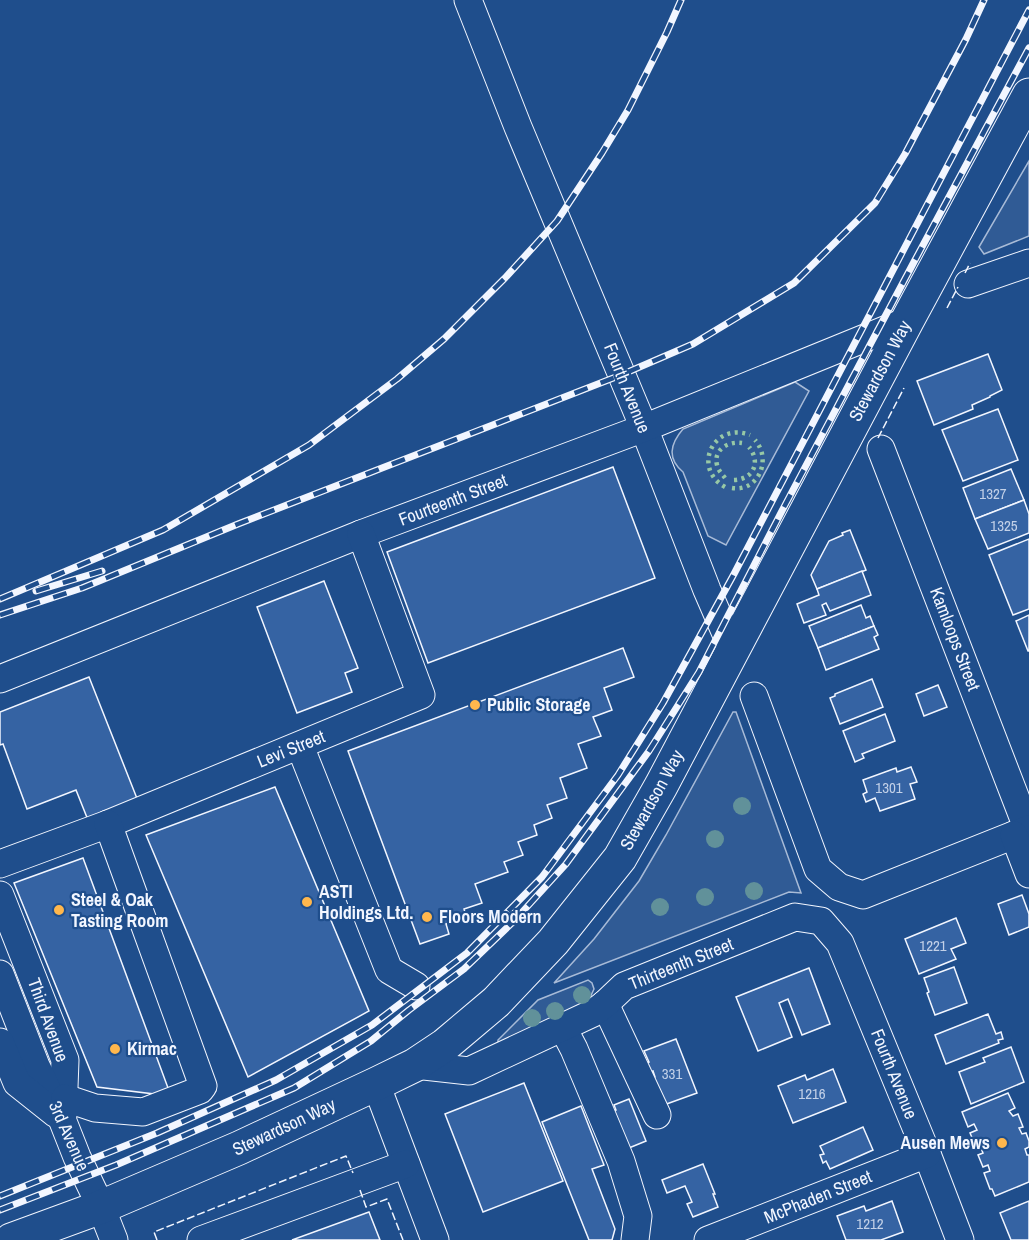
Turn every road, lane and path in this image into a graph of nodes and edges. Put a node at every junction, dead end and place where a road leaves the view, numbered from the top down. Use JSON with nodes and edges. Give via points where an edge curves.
{"nodes":[{"id":1,"x":468,"y":0,"type":"edge"},
{"id":2,"x":1029,"y":95,"type":"edge"},
{"id":3,"x":1029,"y":263,"type":"edge"},
{"id":4,"x":968,"y":284,"type":"dead end"},
{"id":5,"x":907,"y":321,"type":"junction"},
{"id":6,"x":644,"y":428,"type":"junction"},
{"id":7,"x":881,"y":449,"type":"dead end"},
{"id":8,"x":361,"y":534,"type":"junction"},
{"id":9,"x":733,"y":650,"type":"junction"},
{"id":10,"x":0,"y":679,"type":"edge"},
{"id":11,"x":754,"y":696,"type":"dead end"},
{"id":12,"x":300,"y":746,"type":"junction"},
{"id":13,"x":108,"y":824,"type":"junction"},
{"id":14,"x":1024,"y":832,"type":"edge"},
{"id":15,"x":0,"y":864,"type":"edge"},
{"id":16,"x":1029,"y":874,"type":"edge"},
{"id":17,"x":0,"y":895,"type":"edge"},
{"id":18,"x":821,"y":921,"type":"joint"},
{"id":19,"x":2,"y":979,"type":"edge"},
{"id":20,"x":416,"y":986,"type":"dead end"},
{"id":21,"x":607,"y":1001,"type":"junction"},
{"id":22,"x":563,"y":1028,"type":"junction"},
{"id":23,"x":0,"y":1042,"type":"edge"},
{"id":24,"x":415,"y":1065,"type":"junction"},
{"id":25,"x":623,"y":1081,"type":"dead end"},
{"id":26,"x":376,"y":1084,"type":"junction"},
{"id":27,"x":64,"y":1109,"type":"junction"},
{"id":28,"x":657,"y":1115,"type":"dead end"},
{"id":29,"x":927,"y":1154,"type":"junction"},
{"id":30,"x":406,"y":1164,"type":"junction"},
{"id":31,"x":101,"y":1207,"type":"junction"},
{"id":32,"x":11,"y":1240,"type":"edge"},
{"id":33,"x":114,"y":1240,"type":"edge"},
{"id":34,"x":201,"y":1240,"type":"edge"},
{"id":35,"x":435,"y":1240,"type":"edge"},
{"id":36,"x":635,"y":1240,"type":"edge"},
{"id":37,"x":708,"y":1240,"type":"edge"},
{"id":38,"x":960,"y":1240,"type":"edge"}],
"edges":[{"from":1,"to":6,"type":"street","name":"Fourth Avenue"},
{"from":2,"to":5,"type":"main road","name":"Stewardson Way"},
{"from":3,"to":4,"type":"street"},
{"from":5,"to":6,"type":"street","name":"Fourteenth Street"},
{"from":5,"to":9,"type":"main road","name":"Stewardson Way"},
{"from":6,"to":8,"type":"street","name":"Fourteenth Street"},
{"from":6,"to":9,"type":"street","name":"Fourth Avenue"},
{"from":7,"to":14,"type":"street","name":"Kamloops Street"},
{"from":8,"to":10,"type":"street","name":"Fourteenth Street"},
{"from":8,"to":12,"type":"street","name":"Levi Street","via":[[422,695]]},
{"from":9,"to":24,"type":"main road","name":"Stewardson Way","via":[[620,858],[553,942],[496,1002]]},
{"from":11,"to":14,"type":"street","via":[[818,869],[840,887],[863,895]]},
{"from":12,"to":13,"type":"street","name":"Levi Street"},
{"from":12,"to":20,"type":"street","via":[[389,970]]},
{"from":13,"to":15,"type":"street","name":"Levi Street"},
{"from":13,"to":27,"type":"street","via":[[203,1086],[143,1112]]},
{"from":14,"to":16,"type":"street","name":"Kamloops Street"},
{"from":17,"to":27,"type":"street","name":"Third Avenue","via":[[63,1053]]},
{"from":18,"to":21,"type":"street","name":"Thirteenth Street","via":[[795,917]]},
{"from":18,"to":29,"type":"street","name":"Fourth Avenue","via":[[840,943]]},
{"from":19,"to":27,"type":"street","name":"3rd Avenue","via":[[36,1066]]},
{"from":21,"to":22,"type":"street","name":"Thirteenth Street"},
{"from":21,"to":25,"type":"street"},
{"from":21,"to":28,"type":"street"},
{"from":22,"to":24,"type":"street","name":"Thirteenth Street","via":[[469,1071]]},
{"from":22,"to":36,"type":"street","via":[[621,1161],[638,1216]]},
{"from":23,"to":27,"type":"street","via":[[17,1083]]},
{"from":24,"to":26,"type":"main road","name":"Stewardson Way"},
{"from":26,"to":30,"type":"street"},
{"from":26,"to":31,"type":"main road","name":"Stewardson Way"},
{"from":27,"to":31,"type":"street","name":"3rd Avenue","via":[[77,1157]]},
{"from":29,"to":37,"type":"street","name":"McPhaden Street"},
{"from":29,"to":38,"type":"street","name":"Fourth Avenue"},
{"from":30,"to":34,"type":"street"},
{"from":30,"to":35,"type":"street"},
{"from":31,"to":32,"type":"main road","name":"Stewardson Way"},
{"from":31,"to":33,"type":"street"}]}
